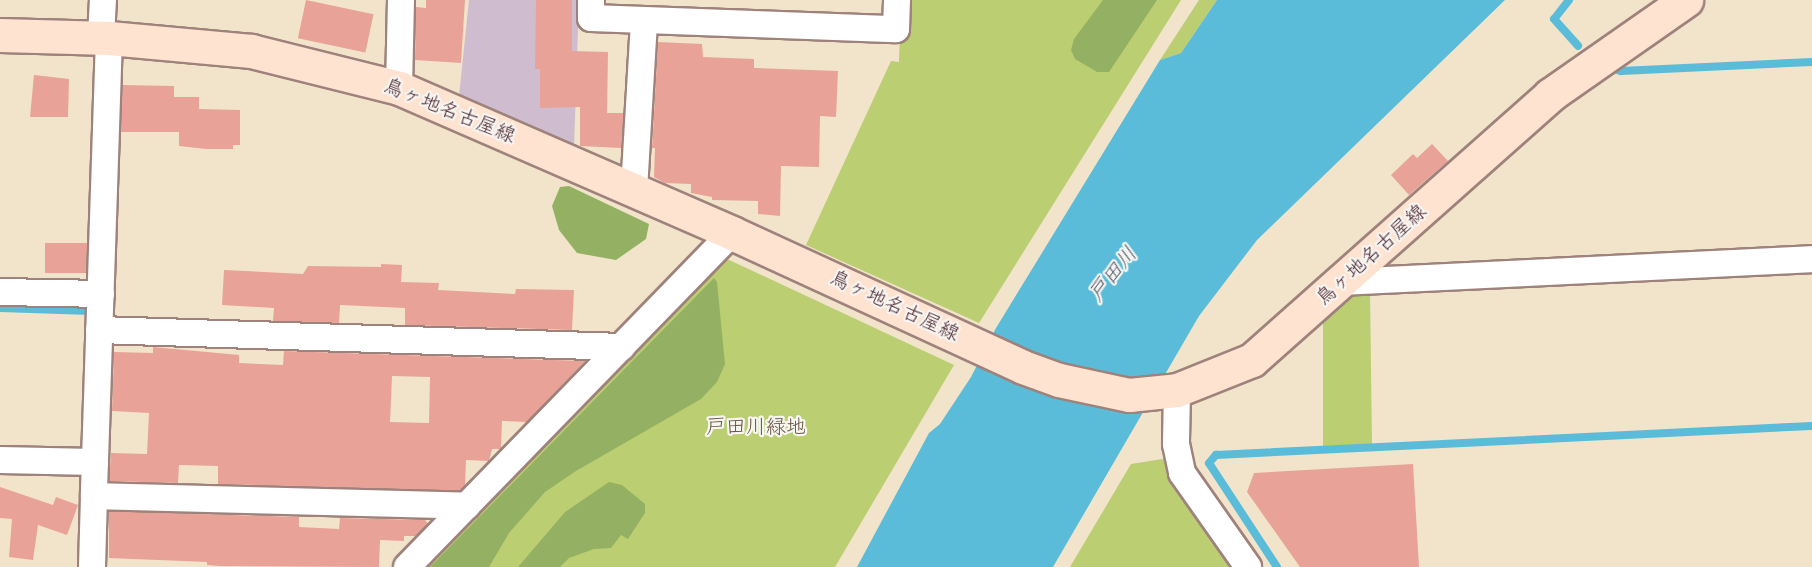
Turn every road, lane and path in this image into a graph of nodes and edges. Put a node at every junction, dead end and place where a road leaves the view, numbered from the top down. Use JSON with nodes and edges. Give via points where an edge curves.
{"nodes":[{"id":1,"x":103,"y":0,"type":"edge"},
{"id":2,"x":401,"y":0,"type":"edge"},
{"id":3,"x":591,"y":0,"type":"edge"},
{"id":4,"x":897,"y":0,"type":"edge"},
{"id":5,"x":1686,"y":0,"type":"edge"},
{"id":6,"x":644,"y":21,"type":"junction"},
{"id":7,"x":0,"y":35,"type":"edge"},
{"id":8,"x":105,"y":38,"type":"junction"},
{"id":9,"x":399,"y":88,"type":"junction"},
{"id":10,"x":634,"y":190,"type":"junction"},
{"id":11,"x":732,"y":233,"type":"junction"},
{"id":12,"x":1812,"y":259,"type":"edge"},
{"id":13,"x":1343,"y":282,"type":"junction"},
{"id":14,"x":0,"y":292,"type":"edge"},
{"id":15,"x":101,"y":294,"type":"junction"},
{"id":16,"x":99,"y":330,"type":"junction"},
{"id":17,"x":622,"y":346,"type":"junction"},
{"id":18,"x":1177,"y":390,"type":"junction"},
{"id":19,"x":0,"y":460,"type":"edge"},
{"id":20,"x":95,"y":462,"type":"junction"},
{"id":21,"x":94,"y":496,"type":"junction"},
{"id":22,"x":467,"y":506,"type":"junction"},
{"id":23,"x":92,"y":567,"type":"edge"},
{"id":24,"x":407,"y":567,"type":"edge"},
{"id":25,"x":1248,"y":567,"type":"edge"}],
"edges":[{"from":1,"to":8,"type":"street"},
{"from":2,"to":9,"type":"street"},
{"from":3,"to":6,"type":"street","via":[[591,18]]},
{"from":4,"to":6,"type":"street","via":[[896,29]]},
{"from":5,"to":13,"type":"main road","name":"鳥ヶ地名古屋線","via":[[1550,95]]},
{"from":6,"to":10,"type":"street"},
{"from":7,"to":8,"type":"main road","name":"鳥ヶ地名古屋線"},
{"from":8,"to":9,"type":"main road","name":"鳥ヶ地名古屋線","via":[[251,51]]},
{"from":8,"to":15,"type":"street"},
{"from":9,"to":10,"type":"main road","name":"鳥ヶ地名古屋線"},
{"from":10,"to":11,"type":"main road","name":"鳥ヶ地名古屋線"},
{"from":11,"to":17,"type":"street"},
{"from":11,"to":18,"type":"main road","name":"鳥ヶ地名古屋線","via":[[1059,380],[1129,395]]},
{"from":12,"to":13,"type":"street"},
{"from":13,"to":18,"type":"main road","name":"鳥ヶ地名古屋線","via":[[1252,360]]},
{"from":14,"to":15,"type":"street"},
{"from":15,"to":16,"type":"street"},
{"from":16,"to":17,"type":"street"},
{"from":16,"to":20,"type":"street"},
{"from":17,"to":22,"type":"street"},
{"from":18,"to":25,"type":"street","via":[[1176,444],[1182,472]]},
{"from":19,"to":20,"type":"street"},
{"from":20,"to":21,"type":"street"},
{"from":21,"to":22,"type":"street"},
{"from":21,"to":23,"type":"street"},
{"from":22,"to":24,"type":"street"}]}
